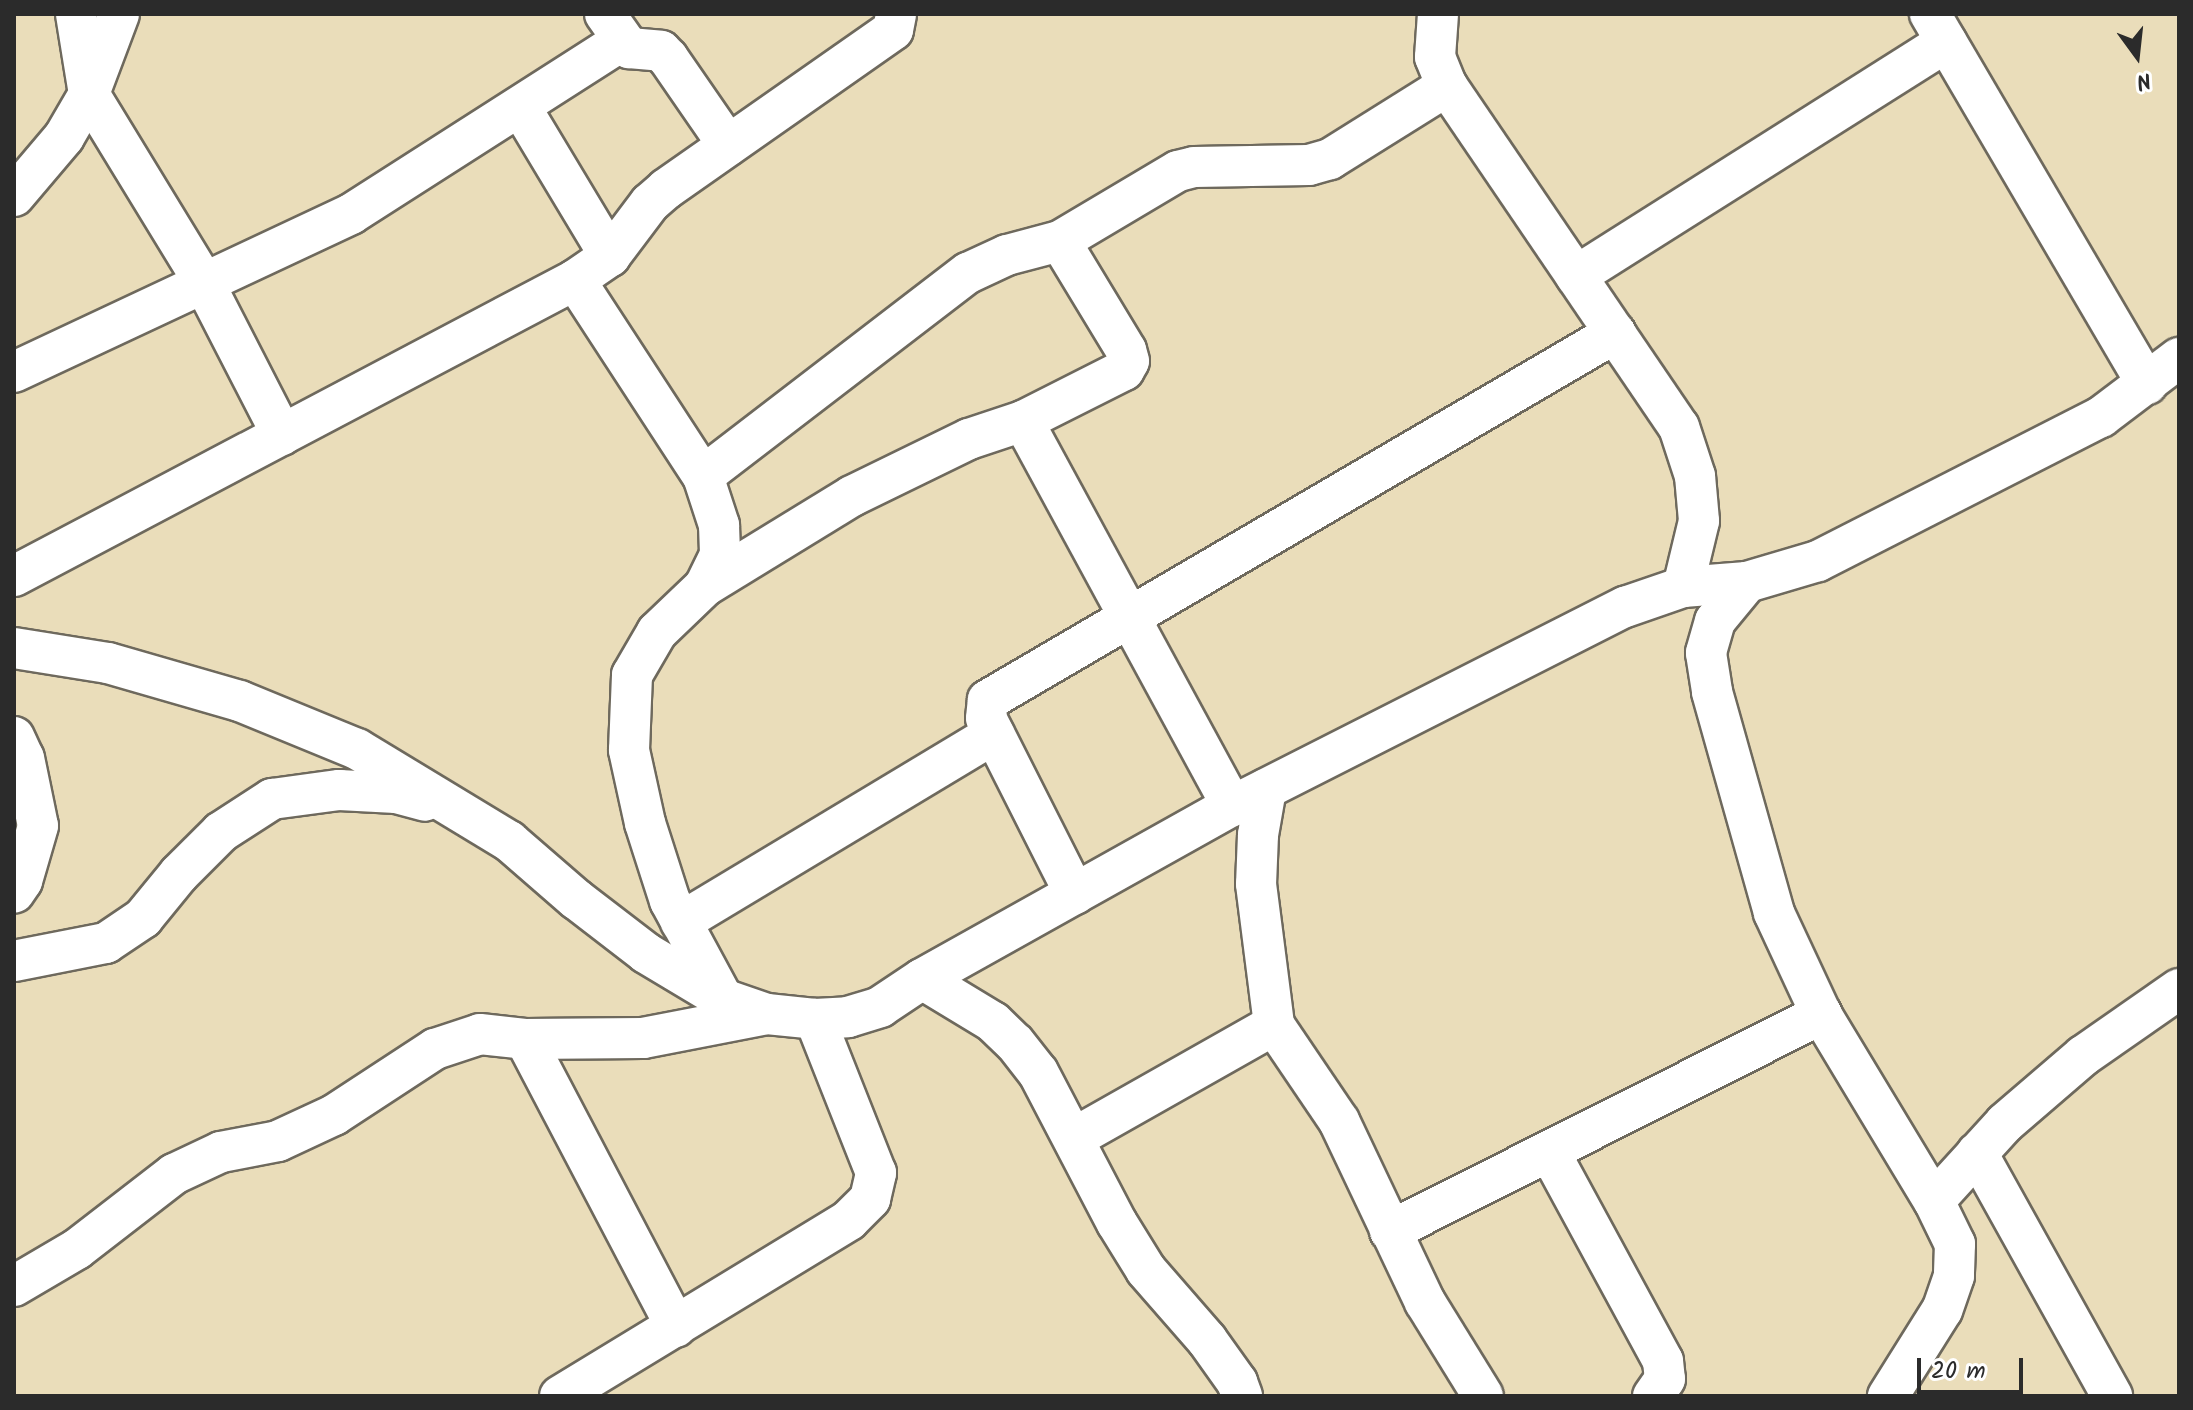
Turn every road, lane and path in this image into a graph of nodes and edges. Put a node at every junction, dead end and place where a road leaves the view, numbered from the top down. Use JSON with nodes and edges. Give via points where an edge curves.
{"nodes":[{"id":1,"x":76,"y":14,"type":"edge"},
{"id":2,"x":896,"y":14,"type":"edge"},
{"id":3,"x":1438,"y":14,"type":"edge"},
{"id":4,"x":122,"y":16,"type":"edge"},
{"id":5,"x":614,"y":27,"type":"edge"},
{"id":6,"x":1938,"y":28,"type":"edge"},
{"id":7,"x":1447,"y":86,"type":"junction"},
{"id":8,"x":89,"y":94,"type":"junction"},
{"id":9,"x":521,"y":108,"type":"junction"},
{"id":10,"x":728,"y":145,"type":"junction"},
{"id":11,"x":14,"y":196,"type":"edge"},
{"id":12,"x":1060,"y":241,"type":"junction"},
{"id":13,"x":610,"y":256,"type":"junction"},
{"id":14,"x":1576,"y":276,"type":"junction"},
{"id":15,"x":575,"y":280,"type":"junction"},
{"id":16,"x":203,"y":281,"type":"junction"},
{"id":17,"x":1615,"y":333,"type":"junction"},
{"id":18,"x":2179,"y":358,"type":"edge"},
{"id":19,"x":14,"y":372,"type":"edge"},
{"id":20,"x":2147,"y":384,"type":"junction"},
{"id":21,"x":1023,"y":421,"type":"junction"},
{"id":22,"x":282,"y":435,"type":"junction"},
{"id":23,"x":703,"y":476,"type":"junction"},
{"id":24,"x":14,"y":576,"type":"edge"},
{"id":25,"x":1747,"y":582,"type":"junction"},
{"id":26,"x":705,"y":586,"type":"junction"},
{"id":27,"x":1683,"y":587,"type":"junction"},
{"id":28,"x":1128,"y":619,"type":"junction"},
{"id":29,"x":14,"y":648,"type":"edge"},
{"id":30,"x":994,"y":734,"type":"junction"},
{"id":31,"x":14,"y":737,"type":"edge"},
{"id":32,"x":1249,"y":798,"type":"junction"},
{"id":33,"x":456,"y":809,"type":"junction"},
{"id":34,"x":14,"y":893,"type":"edge"},
{"id":35,"x":1075,"y":894,"type":"junction"},
{"id":36,"x":681,"y":922,"type":"junction"},
{"id":37,"x":14,"y":961,"type":"edge"},
{"id":38,"x":922,"y":979,"type":"junction"},
{"id":39,"x":2179,"y":989,"type":"edge"},
{"id":40,"x":723,"y":999,"type":"junction"},
{"id":41,"x":767,"y":1014,"type":"junction"},
{"id":42,"x":1821,"y":1014,"type":"junction"},
{"id":43,"x":815,"y":1019,"type":"junction"},
{"id":44,"x":1274,"y":1025,"type":"junction"},
{"id":45,"x":525,"y":1039,"type":"junction"},
{"id":46,"x":1074,"y":1138,"type":"junction"},
{"id":47,"x":1549,"y":1151,"type":"junction"},
{"id":48,"x":1977,"y":1153,"type":"junction"},
{"id":49,"x":1934,"y":1201,"type":"junction"},
{"id":50,"x":1390,"y":1231,"type":"junction"},
{"id":51,"x":14,"y":1286,"type":"edge"},
{"id":52,"x":676,"y":1327,"type":"junction"},
{"id":53,"x":573,"y":1393,"type":"edge"},
{"id":54,"x":1242,"y":1396,"type":"edge"},
{"id":55,"x":1483,"y":1396,"type":"edge"},
{"id":56,"x":1653,"y":1396,"type":"edge"},
{"id":57,"x":1888,"y":1396,"type":"edge"},
{"id":58,"x":2112,"y":1396,"type":"edge"}],
"edges":[{"from":1,"to":8,"type":"street"},
{"from":2,"to":10,"type":"street","via":[[893,30]]},
{"from":3,"to":7,"type":"street","via":[[1435,57]]},
{"from":4,"to":8,"type":"street"},
{"from":5,"to":9,"type":"street"},
{"from":5,"to":10,"type":"street","via":[[637,51],[661,51],[668,58]]},
{"from":6,"to":14,"type":"street"},
{"from":6,"to":20,"type":"street"},
{"from":7,"to":12,"type":"street","via":[[1330,159],[1309,165],[1178,171]]},
{"from":7,"to":14,"type":"street"},
{"from":8,"to":11,"type":"street","via":[[64,137]]},
{"from":8,"to":16,"type":"street"},
{"from":9,"to":13,"type":"street"},
{"from":9,"to":16,"type":"street","via":[[351,214]]},
{"from":10,"to":13,"type":"street","via":[[650,203]]},
{"from":12,"to":21,"type":"street","via":[[1129,361],[1124,370]]},
{"from":12,"to":23,"type":"street","via":[[1007,255],[968,273]]},
{"from":13,"to":15,"type":"street"},
{"from":14,"to":17,"type":"street"},
{"from":15,"to":22,"type":"street"},
{"from":15,"to":23,"type":"street"},
{"from":16,"to":19,"type":"street"},
{"from":16,"to":22,"type":"street"},
{"from":17,"to":27,"type":"street","via":[[1679,427],[1695,476],[1699,521]]},
{"from":17,"to":28,"type":"street"},
{"from":18,"to":20,"type":"street"},
{"from":20,"to":25,"type":"street","via":[[2101,417],[1818,561]]},
{"from":21,"to":26,"type":"street","via":[[969,439],[852,496]]},
{"from":21,"to":28,"type":"street"},
{"from":22,"to":24,"type":"street"},
{"from":23,"to":26,"type":"street","via":[[719,525],[720,555]]},
{"from":25,"to":27,"type":"street"},
{"from":25,"to":42,"type":"street","via":[[1715,621],[1706,653],[1712,692],[1774,913]]},
{"from":26,"to":36,"type":"street","via":[[657,632],[632,675],[629,750],[645,823]]},
{"from":27,"to":32,"type":"street","via":[[1625,607]]},
{"from":28,"to":30,"type":"street","via":[[988,700],[984,707]]},
{"from":28,"to":32,"type":"street"},
{"from":29,"to":33,"type":"street","via":[[108,663],[240,701],[357,749]]},
{"from":30,"to":35,"type":"street"},
{"from":30,"to":36,"type":"street"},
{"from":31,"to":34,"type":"street","via":[[24,758],[38,826]]},
{"from":32,"to":35,"type":"street"},
{"from":32,"to":44,"type":"street","via":[[1258,835],[1256,884]]},
{"from":33,"to":37,"type":"street","via":[[396,793],[339,790],[272,799],[221,832],[143,918],[106,943]]},
{"from":33,"to":40,"type":"street","via":[[509,841],[646,953]]},
{"from":35,"to":38,"type":"street"},
{"from":36,"to":40,"type":"street"},
{"from":38,"to":43,"type":"street","via":[[880,1007],[848,1017]]},
{"from":38,"to":46,"type":"street","via":[[993,1022],[1015,1043],[1038,1072]]},
{"from":39,"to":48,"type":"street","via":[[2083,1056]]},
{"from":40,"to":41,"type":"street"},
{"from":41,"to":43,"type":"street"},
{"from":41,"to":45,"type":"street","via":[[643,1038]]},
{"from":42,"to":47,"type":"street"},
{"from":42,"to":49,"type":"street"},
{"from":43,"to":52,"type":"street","via":[[876,1173],[870,1199],[849,1220]]},
{"from":44,"to":46,"type":"street"},
{"from":44,"to":50,"type":"street","via":[[1339,1121]]},
{"from":45,"to":51,"type":"street","via":[[480,1034],[435,1049],[334,1115],[278,1141],[221,1152],[174,1174],[77,1249]]},
{"from":45,"to":52,"type":"street"},
{"from":46,"to":54,"type":"street","via":[[1146,1270],[1207,1340]]},
{"from":47,"to":50,"type":"street"},
{"from":47,"to":56,"type":"street","via":[[1663,1361],[1665,1379]]},
{"from":48,"to":49,"type":"street"},
{"from":48,"to":58,"type":"street"},
{"from":49,"to":57,"type":"street","via":[[1955,1244],[1954,1276],[1942,1310]]},
{"from":50,"to":55,"type":"street","via":[[1425,1302]]},
{"from":52,"to":53,"type":"street"}]}
